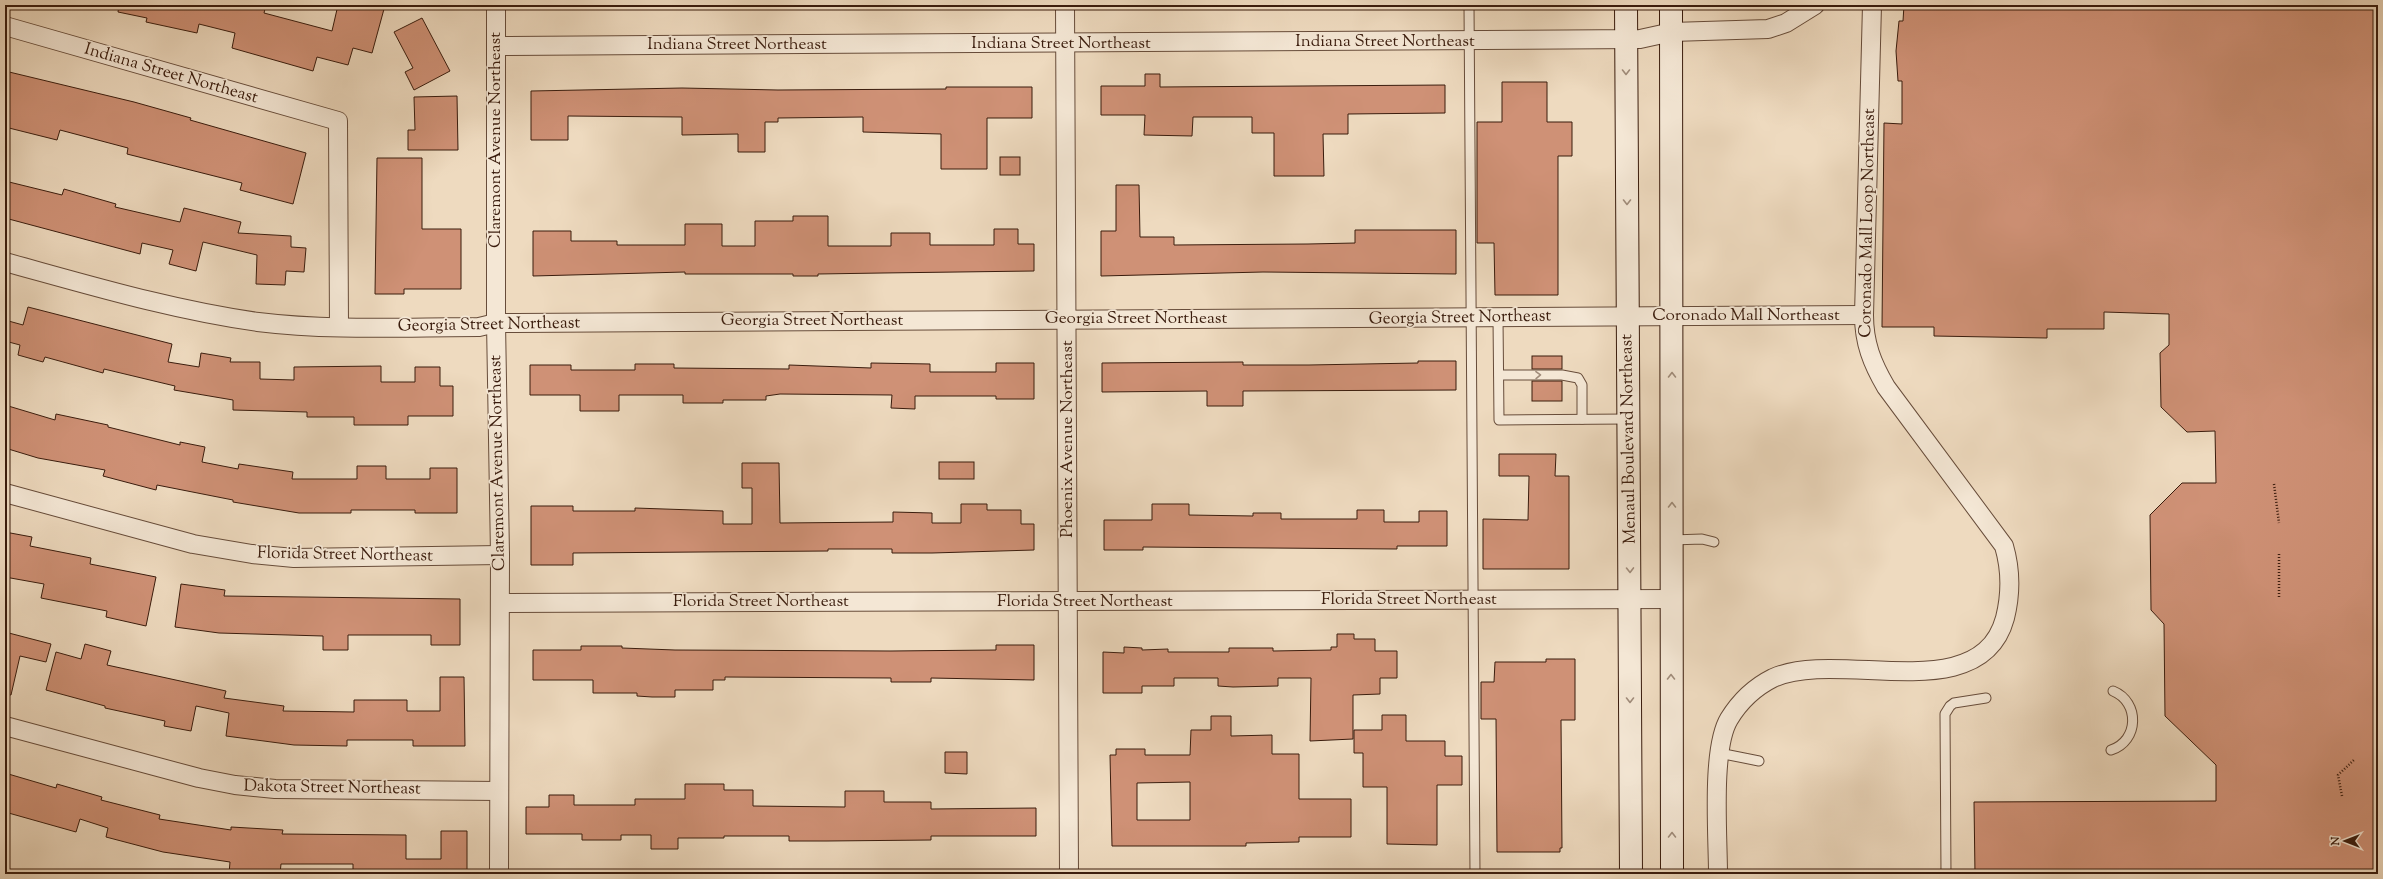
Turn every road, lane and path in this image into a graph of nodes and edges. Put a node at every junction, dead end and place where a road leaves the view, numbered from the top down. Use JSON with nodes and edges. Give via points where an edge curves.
{"nodes":[{"id":1,"x":496,"y":5,"type":"edge"},
{"id":2,"x":1065,"y":5,"type":"edge"},
{"id":3,"x":1469,"y":5,"type":"edge"},
{"id":4,"x":1626,"y":5,"type":"edge"},
{"id":5,"x":1671,"y":5,"type":"edge"},
{"id":6,"x":1815,"y":5,"type":"edge"},
{"id":7,"x":1872,"y":5,"type":"edge"},
{"id":8,"x":5,"y":26,"type":"edge"},
{"id":9,"x":1672,"y":32,"type":"junction"},
{"id":10,"x":1626,"y":39,"type":"junction"},
{"id":11,"x":1469,"y":42,"type":"junction"},
{"id":12,"x":1065,"y":44,"type":"junction"},
{"id":13,"x":496,"y":46,"type":"junction"},
{"id":14,"x":5,"y":262,"type":"edge"},
{"id":15,"x":1864,"y":315,"type":"junction"},
{"id":16,"x":1627,"y":316,"type":"junction"},
{"id":17,"x":1673,"y":316,"type":"junction"},
{"id":18,"x":1498,"y":318,"type":"junction"},
{"id":19,"x":1067,"y":319,"type":"junction"},
{"id":20,"x":1471,"y":319,"type":"junction"},
{"id":21,"x":496,"y":323,"type":"junction"},
{"id":22,"x":339,"y":327,"type":"junction"},
{"id":23,"x":1499,"y":375,"type":"junction"},
{"id":24,"x":1628,"y":418,"type":"junction"},
{"id":25,"x":1582,"y":419,"type":"junction"},
{"id":26,"x":2274,"y":484,"type":"dead end"},
{"id":27,"x":5,"y":493,"type":"edge"},
{"id":28,"x":2280,"y":523,"type":"dead end"},
{"id":29,"x":1672,"y":540,"type":"junction"},
{"id":30,"x":1714,"y":542,"type":"dead end"},
{"id":31,"x":2280,"y":554,"type":"dead end"},
{"id":32,"x":500,"y":556,"type":"junction"},
{"id":33,"x":2279,"y":597,"type":"dead end"},
{"id":34,"x":1630,"y":599,"type":"junction"},
{"id":35,"x":1671,"y":599,"type":"junction"},
{"id":36,"x":1474,"y":600,"type":"junction"},
{"id":37,"x":500,"y":602,"type":"junction"},
{"id":38,"x":1069,"y":602,"type":"junction"},
{"id":39,"x":2114,"y":691,"type":"dead end"},
{"id":40,"x":1986,"y":698,"type":"dead end"},
{"id":41,"x":5,"y":726,"type":"edge"},
{"id":42,"x":2111,"y":750,"type":"dead end"},
{"id":43,"x":1719,"y":753,"type":"junction"},
{"id":44,"x":2355,"y":759,"type":"dead end"},
{"id":45,"x":1759,"y":761,"type":"dead end"},
{"id":46,"x":499,"y":791,"type":"junction"},
{"id":47,"x":2342,"y":796,"type":"dead end"},
{"id":48,"x":499,"y":874,"type":"edge"},
{"id":49,"x":1069,"y":874,"type":"edge"},
{"id":50,"x":1475,"y":874,"type":"edge"},
{"id":51,"x":1631,"y":874,"type":"edge"},
{"id":52,"x":1672,"y":874,"type":"edge"},
{"id":53,"x":1718,"y":874,"type":"edge"},
{"id":54,"x":1946,"y":874,"type":"edge"}],
"edges":[{"from":1,"to":13,"type":"street","name":"Claremont Avenue Northeast"},
{"from":2,"to":12,"type":"street","name":"Phoenix Avenue Northeast"},
{"from":3,"to":11,"type":"lane"},
{"from":4,"to":10,"type":"main road","name":"Menaul Boulevard Northeast"},
{"from":5,"to":9,"type":"main road"},
{"from":6,"to":9,"type":"street","via":[[1786,23],[1768,29]]},
{"from":7,"to":15,"type":"street","name":"Coronado Mall Loop Northeast"},
{"from":8,"to":22,"type":"street","name":"Indiana Street Northeast","via":[[338,121]]},
{"from":9,"to":10,"type":"street","via":[[1650,38]]},
{"from":9,"to":17,"type":"main road"},
{"from":10,"to":11,"type":"street","name":"Indiana Street Northeast"},
{"from":10,"to":16,"type":"main road","name":"Menaul Boulevard Northeast","one_way":true},
{"from":11,"to":12,"type":"street","name":"Indiana Street Northeast"},
{"from":11,"to":20,"type":"lane"},
{"from":12,"to":13,"type":"street","name":"Indiana Street Northeast"},
{"from":12,"to":19,"type":"street","name":"Phoenix Avenue Northeast"},
{"from":13,"to":21,"type":"street","name":"Claremont Avenue Northeast"},
{"from":14,"to":22,"type":"street","name":"Georgia Street Northeast","via":[[159,304],[258,322]]},
{"from":15,"to":17,"type":"street","name":"Coronado Mall Northeast"},
{"from":15,"to":43,"type":"street","name":"Coronado Mall Loop Northeast","via":[[1867,348],[1880,377],[2004,546],[2010,578],[2010,595],[2003,625],[1990,648],[1969,663],[1926,670],[1806,670],[1774,678],[1757,687],[1736,708],[1724,730]]},
{"from":16,"to":17,"type":"street","name":"Coronado Mall Northeast"},
{"from":16,"to":18,"type":"street","name":"Georgia Street Northeast"},
{"from":16,"to":24,"type":"main road","name":"Menaul Boulevard Northeast"},
{"from":29,"to":17,"type":"main road","one_way":true},
{"from":18,"to":20,"type":"street","name":"Georgia Street Northeast"},
{"from":18,"to":23,"type":"lane"},
{"from":19,"to":20,"type":"street","name":"Georgia Street Northeast"},
{"from":19,"to":21,"type":"street","name":"Georgia Street Northeast"},
{"from":19,"to":38,"type":"street","name":"Phoenix Avenue Northeast"},
{"from":20,"to":36,"type":"lane"},
{"from":21,"to":22,"type":"street","name":"Georgia Street Northeast","via":[[479,327]]},
{"from":21,"to":32,"type":"street","name":"Claremont Avenue Northeast"},
{"from":23,"to":25,"type":"lane","one_way":true,"via":[[1562,375],[1578,378],[1582,385]]},
{"from":23,"to":25,"type":"lane","via":[[1499,420]]},
{"from":24,"to":25,"type":"lane"},
{"from":24,"to":34,"type":"main road","name":"Menaul Boulevard Northeast","one_way":true},
{"from":26,"to":28,"type":"path"},
{"from":27,"to":32,"type":"street","name":"Florida Street Northeast","via":[[193,544],[252,554],[294,558]]},
{"from":29,"to":30,"type":"lane","via":[[1702,539]]},
{"from":29,"to":35,"type":"main road"},
{"from":31,"to":33,"type":"path"},
{"from":32,"to":37,"type":"street","name":"Claremont Avenue Northeast"},
{"from":34,"to":35,"type":"street","name":"Florida Street Northeast"},
{"from":34,"to":36,"type":"street","name":"Florida Street Northeast"},
{"from":34,"to":51,"type":"main road","name":"Menaul Boulevard Northeast","one_way":true},
{"from":52,"to":35,"type":"main road","one_way":true},
{"from":36,"to":38,"type":"street","name":"Florida Street Northeast"},
{"from":36,"to":50,"type":"lane"},
{"from":37,"to":38,"type":"street","name":"Florida Street Northeast"},
{"from":37,"to":46,"type":"street","name":"Claremont Avenue Northeast"},
{"from":38,"to":49,"type":"street","name":"Phoenix Avenue Northeast"},
{"from":39,"to":42,"type":"lane","via":[[2128,700],[2133,717],[2125,742]]},
{"from":40,"to":54,"type":"lane","via":[[1954,703],[1945,714]]},
{"from":41,"to":46,"type":"street","name":"Dakota Street Northeast","via":[[235,786],[275,789]]},
{"from":43,"to":45,"type":"lane"},
{"from":43,"to":53,"type":"street","name":"Coronado Mall Loop Northeast"},
{"from":44,"to":47,"type":"path","via":[[2338,775]]},
{"from":46,"to":48,"type":"street","name":"Claremont Avenue Northeast"}]}
